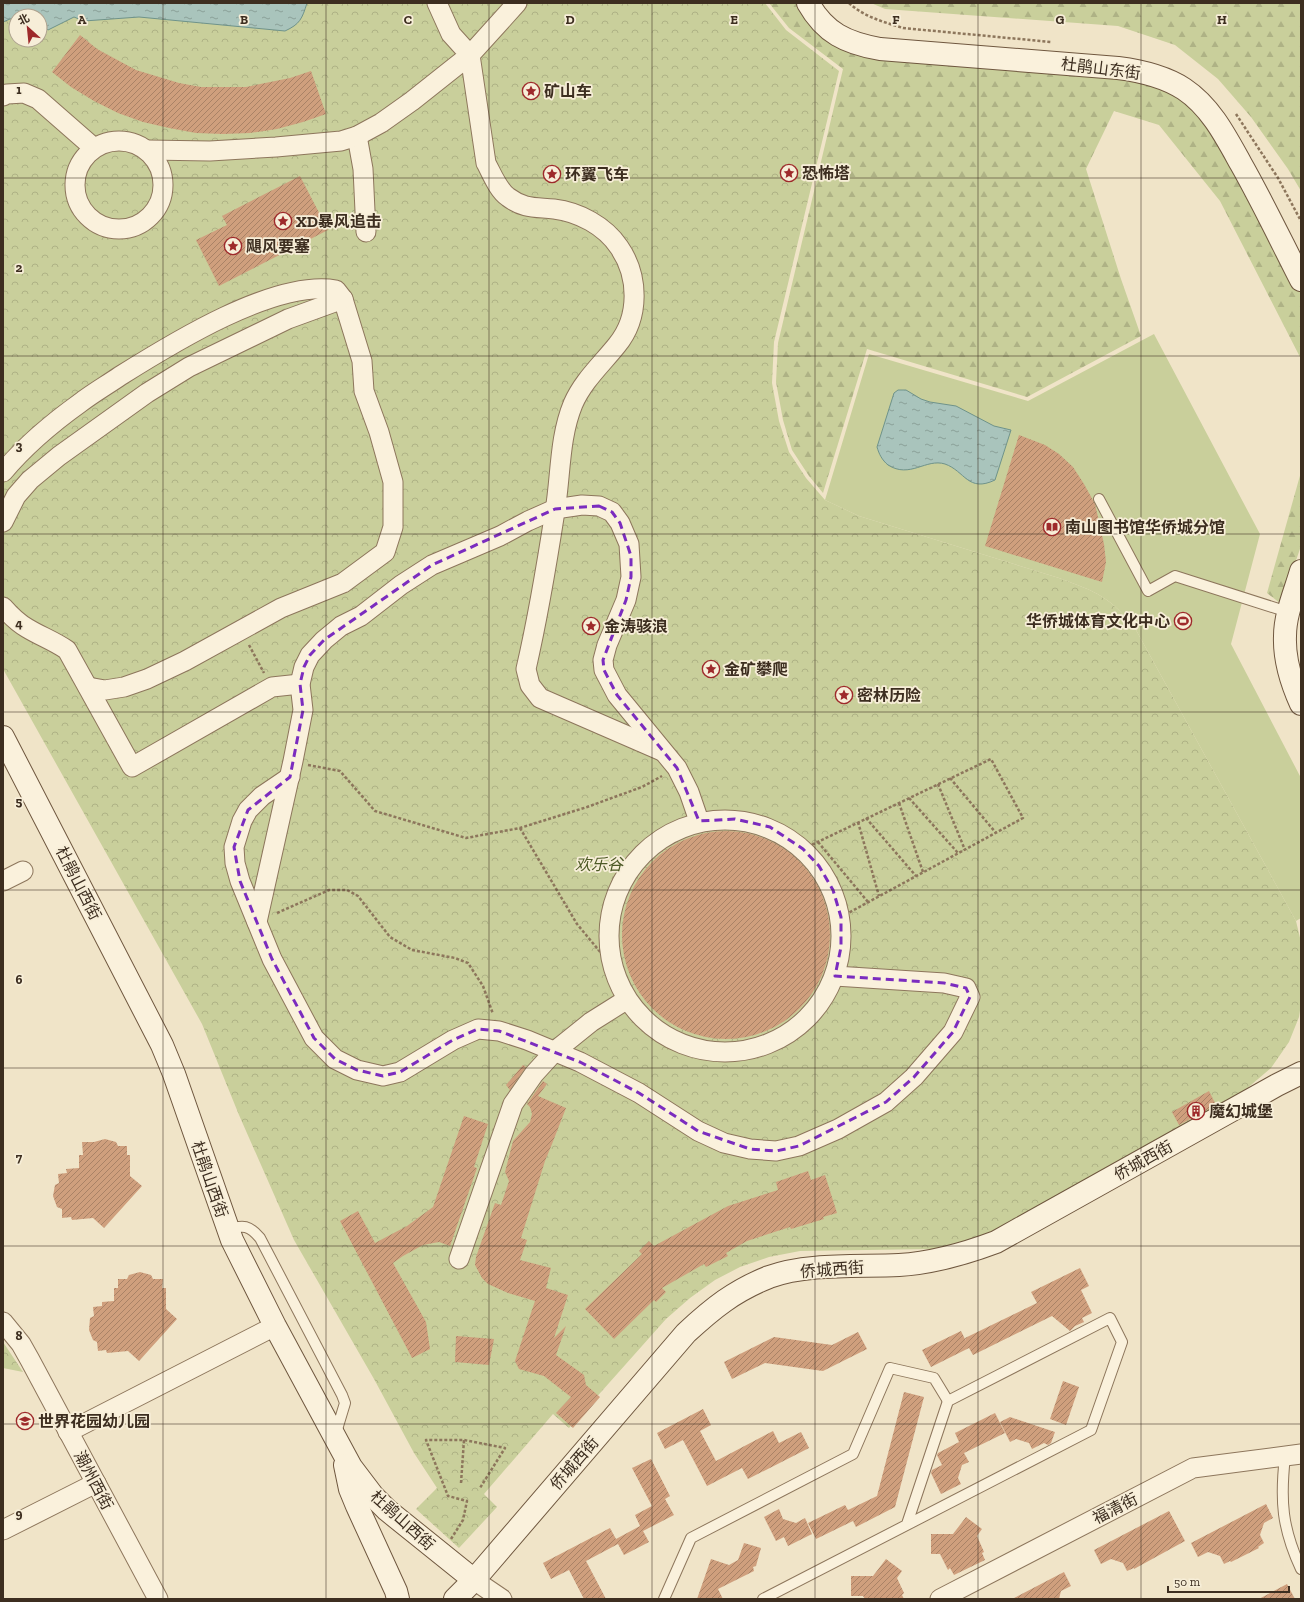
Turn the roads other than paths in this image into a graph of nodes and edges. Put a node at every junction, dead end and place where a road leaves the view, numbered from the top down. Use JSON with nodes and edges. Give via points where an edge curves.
{"nodes":[{"id":1,"x":437,"y":3,"type":"edge"},
{"id":2,"x":517,"y":3,"type":"edge"},
{"id":3,"x":808,"y":3,"type":"edge"},
{"id":4,"x":470,"y":55,"type":"junction"},
{"id":5,"x":3,"y":96,"type":"edge"},
{"id":6,"x":357,"y":136,"type":"junction"},
{"id":7,"x":94,"y":148,"type":"junction"},
{"id":8,"x":148,"y":150,"type":"junction"},
{"id":9,"x":366,"y":232,"type":"dead end"},
{"id":10,"x":1301,"y":280,"type":"edge"},
{"id":11,"x":343,"y":298,"type":"junction"},
{"id":12,"x":105,"y":387,"type":"junction"},
{"id":13,"x":123,"y":410,"type":"junction"},
{"id":14,"x":3,"y":472,"type":"edge"},
{"id":15,"x":1099,"y":499,"type":"dead end"},
{"id":16,"x":555,"y":509,"type":"junction"},
{"id":17,"x":3,"y":522,"type":"edge"},
{"id":18,"x":1301,"y":571,"type":"edge"},
{"id":19,"x":3,"y":607,"type":"edge"},
{"id":20,"x":1288,"y":612,"type":"junction"},
{"id":21,"x":300,"y":684,"type":"junction"},
{"id":22,"x":88,"y":687,"type":"junction"},
{"id":23,"x":1301,"y":704,"type":"edge"},
{"id":24,"x":3,"y":737,"type":"edge"},
{"id":25,"x":665,"y":752,"type":"junction"},
{"id":26,"x":291,"y":769,"type":"junction"},
{"id":27,"x":700,"y":821,"type":"junction"},
{"id":28,"x":23,"y":871,"type":"dead end"},
{"id":29,"x":3,"y":881,"type":"edge"},
{"id":30,"x":257,"y":922,"type":"junction"},
{"id":31,"x":835,"y":976,"type":"junction"},
{"id":32,"x":626,"y":1000,"type":"junction"},
{"id":33,"x":554,"y":1051,"type":"junction"},
{"id":34,"x":1301,"y":1073,"type":"edge"},
{"id":35,"x":227,"y":1229,"type":"junction"},
{"id":36,"x":459,"y":1259,"type":"dead end"},
{"id":37,"x":3,"y":1322,"type":"edge"},
{"id":38,"x":275,"y":1326,"type":"junction"},
{"id":39,"x":948,"y":1401,"type":"junction"},
{"id":40,"x":68,"y":1432,"type":"junction"},
{"id":41,"x":338,"y":1444,"type":"junction"},
{"id":42,"x":1293,"y":1455,"type":"edge"},
{"id":43,"x":96,"y":1483,"type":"junction"},
{"id":44,"x":907,"y":1524,"type":"junction"},
{"id":45,"x":3,"y":1530,"type":"edge"},
{"id":46,"x":1301,"y":1568,"type":"edge"},
{"id":47,"x":474,"y":1580,"type":"junction"},
{"id":48,"x":158,"y":1599,"type":"edge"},
{"id":49,"x":398,"y":1599,"type":"edge"},
{"id":50,"x":455,"y":1599,"type":"edge"},
{"id":51,"x":502,"y":1599,"type":"edge"},
{"id":52,"x":664,"y":1599,"type":"edge"},
{"id":53,"x":764,"y":1599,"type":"edge"},
{"id":54,"x":940,"y":1599,"type":"edge"}],
"edges":[{"from":1,"to":4,"type":"street","via":[[451,34]]},
{"from":2,"to":4,"type":"street"},
{"from":3,"to":10,"type":"street","name":"杜鹃山东街","via":[[821,23],[832,32],[844,40],[862,46],[1118,68],[1139,71],[1171,82],[1195,98],[1218,125],[1252,183]]},
{"from":4,"to":6,"type":"street","via":[[412,101]]},
{"from":4,"to":16,"type":"street","via":[[486,163],[506,196],[522,206],[570,212],[595,224],[618,246],[628,261],[633,278],[635,295],[627,329],[618,344],[582,387],[573,404],[562,440]]},
{"from":5,"to":7,"type":"street","via":[[24,93],[38,99]]},
{"from":6,"to":8,"type":"street","via":[[341,141],[276,147],[210,151]]},
{"from":6,"to":9,"type":"street","via":[[363,169]]},
{"from":7,"to":8,"type":"street","via":[[110,141],[122,140]]},
{"from":7,"to":8,"type":"street","via":[[82,161],[76,174],[76,197],[83,211],[97,224],[118,230],[132,228],[145,222],[161,202],[163,175],[157,160]]},
{"from":11,"to":12,"type":"street","via":[[336,290],[325,288],[262,300],[184,338]]},
{"from":11,"to":13,"type":"street","via":[[288,319],[189,367]]},
{"from":11,"to":22,"type":"street","via":[[362,361],[364,391],[393,482],[394,527],[385,552],[343,583],[281,608],[147,679],[105,690]]},
{"from":12,"to":13,"type":"street"},
{"from":12,"to":14,"type":"street","via":[[80,403],[39,436]]},
{"from":13,"to":17,"type":"street","via":[[30,480],[16,496]]},
{"from":15,"to":20,"type":"lane","via":[[1148,590],[1175,576]]},
{"from":16,"to":21,"type":"street","via":[[432,565],[361,616],[341,626],[310,655]]},
{"from":16,"to":25,"type":"street","via":[[582,505],[599,506],[612,512],[620,523],[629,544],[631,577],[626,600],[607,645],[604,670],[617,695]]},
{"from":16,"to":25,"type":"street","via":[[526,669],[530,685],[540,698],[555,706]]},
{"from":18,"to":20,"type":"street"},
{"from":19,"to":22,"type":"street","via":[[26,628],[57,642],[67,650]]},
{"from":20,"to":23,"type":"street","via":[[1285,637],[1288,662]]},
{"from":21,"to":22,"type":"street","via":[[272,687],[132,767]]},
{"from":21,"to":26,"type":"street","via":[[303,710]]},
{"from":24,"to":35,"type":"street","name":"杜鹃山西街","via":[[162,1045]]},
{"from":25,"to":27,"type":"street","via":[[677,768]]},
{"from":26,"to":30,"type":"street"},
{"from":26,"to":30,"type":"street","via":[[248,810],[234,847],[240,881]]},
{"from":27,"to":31,"type":"street","via":[[735,819],[770,827],[811,845],[833,890],[841,917],[841,947]]},
{"from":27,"to":32,"type":"street","via":[[664,836],[636,860],[616,892],[608,928],[611,965]]},
{"from":28,"to":29,"type":"street"},
{"from":30,"to":33,"type":"street","via":[[272,959],[314,1038],[335,1059],[357,1070],[383,1076],[400,1072],[453,1040],[478,1029],[499,1031]]},
{"from":31,"to":32,"type":"street","via":[[819,1004],[797,1028],[769,1044],[737,1052],[705,1051],[674,1041],[647,1024]]},
{"from":31,"to":33,"type":"street","via":[[944,983],[966,988],[970,997],[953,1032],[914,1077],[886,1102],[838,1129],[799,1146],[776,1151],[724,1143],[698,1131],[639,1092]]},
{"from":32,"to":33,"type":"street","via":[[591,1022]]},
{"from":33,"to":36,"type":"street","via":[[513,1104]]},
{"from":34,"to":47,"type":"street","name":"侨城西街","via":[[996,1242],[934,1261],[798,1270],[770,1277],[741,1290],[712,1309],[686,1333]]},
{"from":35,"to":38,"type":"street","name":"杜鹃山西街"},
{"from":35,"to":41,"type":"lane","via":[[247,1227],[260,1238],[335,1381],[345,1403]]},
{"from":37,"to":40,"type":"street","name":"潮州西街","via":[[20,1344]]},
{"from":38,"to":40,"type":"street"},
{"from":38,"to":41,"type":"street","name":"杜鹃山西街"},
{"from":39,"to":44,"type":"lane"},
{"from":39,"to":44,"type":"lane","via":[[1110,1318],[1122,1342],[1091,1430]]},
{"from":39,"to":52,"type":"lane","via":[[934,1378],[890,1368],[853,1454],[691,1538]]},
{"from":40,"to":43,"type":"street","name":"潮州西街"},
{"from":41,"to":47,"type":"street","name":"杜鹃山西街","via":[[362,1482],[387,1510]]},
{"from":41,"to":49,"type":"street","via":[[350,1489]]},
{"from":42,"to":46,"type":"lane","via":[[1282,1487],[1284,1519],[1292,1549]]},
{"from":42,"to":54,"type":"street","name":"福清街","via":[[1193,1468]]},
{"from":43,"to":45,"type":"street"},
{"from":43,"to":48,"type":"street","name":"潮州西街"},
{"from":44,"to":53,"type":"lane"},
{"from":47,"to":50,"type":"street","name":"侨城西街"},
{"from":47,"to":51,"type":"street"}]}
